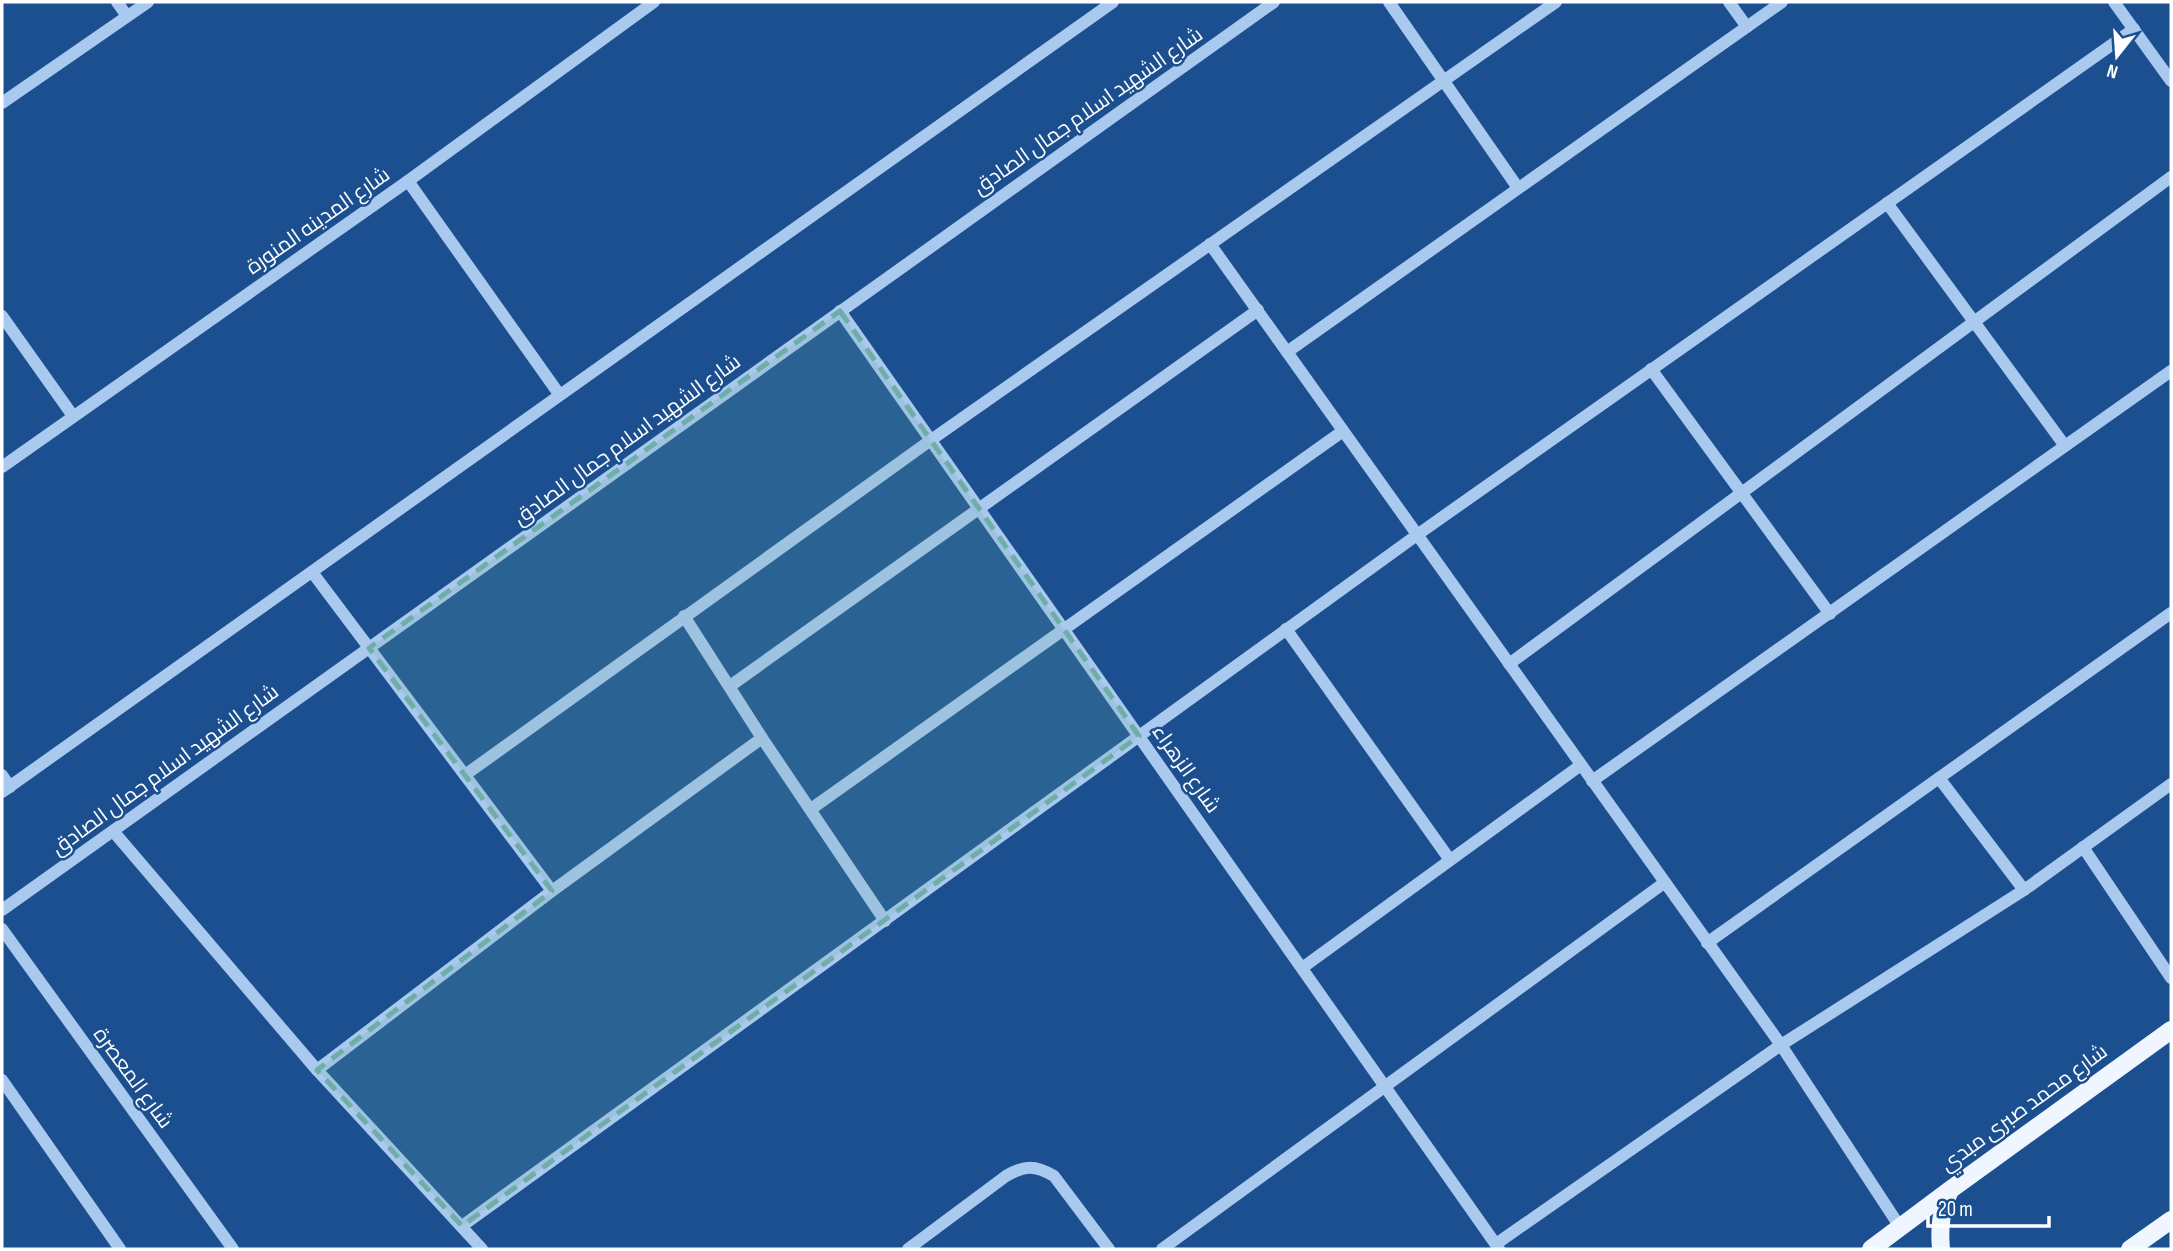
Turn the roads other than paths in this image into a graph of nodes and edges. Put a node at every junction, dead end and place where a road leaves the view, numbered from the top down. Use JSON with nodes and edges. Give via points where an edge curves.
{"nodes":[{"id":1,"x":117,"y":2,"type":"edge"},
{"id":2,"x":148,"y":2,"type":"edge"},
{"id":3,"x":654,"y":2,"type":"edge"},
{"id":4,"x":1113,"y":2,"type":"edge"},
{"id":5,"x":1274,"y":2,"type":"edge"},
{"id":6,"x":1389,"y":2,"type":"edge"},
{"id":7,"x":1556,"y":2,"type":"edge"},
{"id":8,"x":1729,"y":2,"type":"edge"},
{"id":9,"x":1782,"y":2,"type":"edge"},
{"id":10,"x":2114,"y":2,"type":"edge"},
{"id":11,"x":127,"y":16,"type":"junction"},
{"id":12,"x":1747,"y":27,"type":"junction"},
{"id":13,"x":2134,"y":29,"type":"junction"},
{"id":14,"x":1444,"y":80,"type":"junction"},
{"id":15,"x":2171,"y":81,"type":"edge"},
{"id":16,"x":2,"y":103,"type":"edge"},
{"id":17,"x":2171,"y":177,"type":"edge"},
{"id":18,"x":408,"y":181,"type":"junction"},
{"id":19,"x":1518,"y":188,"type":"junction"},
{"id":20,"x":1888,"y":203,"type":"junction"},
{"id":21,"x":1210,"y":244,"type":"junction"},
{"id":22,"x":1258,"y":310,"type":"junction"},
{"id":23,"x":840,"y":311,"type":"junction"},
{"id":24,"x":2,"y":316,"type":"edge"},
{"id":25,"x":1974,"y":322,"type":"junction"},
{"id":26,"x":1287,"y":352,"type":"junction"},
{"id":27,"x":1651,"y":369,"type":"junction"},
{"id":28,"x":2171,"y":370,"type":"edge"},
{"id":29,"x":559,"y":394,"type":"junction"},
{"id":30,"x":73,"y":416,"type":"junction"},
{"id":31,"x":1343,"y":430,"type":"junction"},
{"id":32,"x":930,"y":440,"type":"junction"},
{"id":33,"x":2065,"y":446,"type":"junction"},
{"id":34,"x":2,"y":467,"type":"edge"},
{"id":35,"x":1741,"y":493,"type":"junction"},
{"id":36,"x":979,"y":509,"type":"junction"},
{"id":37,"x":1417,"y":535,"type":"junction"},
{"id":38,"x":312,"y":572,"type":"junction"},
{"id":39,"x":2171,"y":613,"type":"edge"},
{"id":40,"x":1830,"y":614,"type":"junction"},
{"id":41,"x":684,"y":616,"type":"junction"},
{"id":42,"x":1063,"y":629,"type":"junction"},
{"id":43,"x":1286,"y":629,"type":"junction"},
{"id":44,"x":369,"y":648,"type":"junction"},
{"id":45,"x":1508,"y":664,"type":"junction"},
{"id":46,"x":730,"y":686,"type":"junction"},
{"id":47,"x":1139,"y":736,"type":"junction"},
{"id":48,"x":762,"y":738,"type":"junction"},
{"id":49,"x":1581,"y":765,"type":"junction"},
{"id":50,"x":2,"y":775,"type":"edge"},
{"id":51,"x":465,"y":775,"type":"junction"},
{"id":52,"x":1939,"y":778,"type":"junction"},
{"id":53,"x":1592,"y":781,"type":"junction"},
{"id":54,"x":2171,"y":784,"type":"edge"},
{"id":55,"x":6,"y":789,"type":"edge"},
{"id":56,"x":811,"y":809,"type":"junction"},
{"id":57,"x":113,"y":831,"type":"junction"},
{"id":58,"x":2083,"y":847,"type":"junction"},
{"id":59,"x":1450,"y":860,"type":"junction"},
{"id":60,"x":1664,"y":883,"type":"junction"},
{"id":61,"x":2024,"y":890,"type":"junction"},
{"id":62,"x":552,"y":891,"type":"junction"},
{"id":63,"x":2,"y":910,"type":"edge"},
{"id":64,"x":885,"y":921,"type":"junction"},
{"id":65,"x":2,"y":929,"type":"edge"},
{"id":66,"x":1707,"y":943,"type":"junction"},
{"id":67,"x":1302,"y":968,"type":"junction"},
{"id":68,"x":2171,"y":978,"type":"edge"},
{"id":69,"x":2171,"y":1030,"type":"edge"},
{"id":70,"x":1781,"y":1045,"type":"junction"},
{"id":71,"x":317,"y":1070,"type":"junction"},
{"id":72,"x":2,"y":1080,"type":"edge"},
{"id":73,"x":1385,"y":1086,"type":"junction"},
{"id":74,"x":1950,"y":1190,"type":"junction"},
{"id":75,"x":2171,"y":1220,"type":"edge"},
{"id":76,"x":462,"y":1226,"type":"junction"},
{"id":77,"x":1900,"y":1227,"type":"junction"},
{"id":78,"x":1497,"y":1247,"type":"edge"},
{"id":79,"x":120,"y":1249,"type":"edge"},
{"id":80,"x":233,"y":1249,"type":"edge"},
{"id":81,"x":482,"y":1249,"type":"edge"},
{"id":82,"x":908,"y":1249,"type":"edge"},
{"id":83,"x":1109,"y":1249,"type":"edge"},
{"id":84,"x":1162,"y":1249,"type":"edge"},
{"id":85,"x":1871,"y":1249,"type":"edge"},
{"id":86,"x":1941,"y":1249,"type":"edge"},
{"id":87,"x":2130,"y":1249,"type":"edge"}],
"edges":[{"from":1,"to":11,"type":"street"},
{"from":2,"to":11,"type":"street"},
{"from":3,"to":18,"type":"street","name":"شارع المدينه المنورة"},
{"from":4,"to":29,"type":"street"},
{"from":5,"to":23,"type":"street","name":"شارع الشهيد اسلام جمال الصادق"},
{"from":6,"to":14,"type":"street"},
{"from":7,"to":14,"type":"street"},
{"from":8,"to":12,"type":"street"},
{"from":9,"to":12,"type":"street"},
{"from":10,"to":13,"type":"street"},
{"from":11,"to":16,"type":"street"},
{"from":12,"to":19,"type":"street"},
{"from":13,"to":15,"type":"street"},
{"from":13,"to":20,"type":"street"},
{"from":14,"to":19,"type":"street"},
{"from":14,"to":21,"type":"street"},
{"from":17,"to":25,"type":"street"},
{"from":18,"to":29,"type":"street"},
{"from":18,"to":30,"type":"street","name":"شارع المدينه المنورة"},
{"from":19,"to":26,"type":"street"},
{"from":20,"to":25,"type":"street"},
{"from":20,"to":27,"type":"street"},
{"from":21,"to":22,"type":"street"},
{"from":21,"to":32,"type":"street"},
{"from":22,"to":26,"type":"street"},
{"from":22,"to":36,"type":"street"},
{"from":23,"to":32,"type":"street","name":"شارع الزهراء"},
{"from":23,"to":44,"type":"street","name":"شارع الشهيد اسلام جمال الصادق"},
{"from":24,"to":30,"type":"street"},
{"from":25,"to":33,"type":"street"},
{"from":25,"to":35,"type":"street"},
{"from":26,"to":31,"type":"street"},
{"from":27,"to":35,"type":"street"},
{"from":27,"to":37,"type":"street"},
{"from":28,"to":33,"type":"street"},
{"from":29,"to":38,"type":"street"},
{"from":30,"to":34,"type":"street","name":"شارع المدينه المنورة"},
{"from":31,"to":37,"type":"street"},
{"from":31,"to":42,"type":"street"},
{"from":32,"to":36,"type":"street","name":"شارع الزهراء"},
{"from":32,"to":41,"type":"street"},
{"from":33,"to":40,"type":"street"},
{"from":35,"to":40,"type":"street"},
{"from":35,"to":45,"type":"street"},
{"from":36,"to":42,"type":"street","name":"شارع الزهراء"},
{"from":36,"to":46,"type":"street"},
{"from":37,"to":43,"type":"street"},
{"from":37,"to":45,"type":"street"},
{"from":38,"to":44,"type":"street"},
{"from":38,"to":55,"type":"street"},
{"from":39,"to":52,"type":"street"},
{"from":40,"to":53,"type":"street"},
{"from":41,"to":46,"type":"street"},
{"from":41,"to":51,"type":"street"},
{"from":42,"to":47,"type":"street","name":"شارع الزهراء"},
{"from":42,"to":56,"type":"street"},
{"from":43,"to":47,"type":"street"},
{"from":43,"to":59,"type":"street"},
{"from":44,"to":51,"type":"street"},
{"from":44,"to":57,"type":"street","name":"شارع الشهيد اسلام جمال الصادق"},
{"from":45,"to":49,"type":"street"},
{"from":46,"to":48,"type":"street"},
{"from":47,"to":64,"type":"street"},
{"from":47,"to":67,"type":"street","name":"شارع الزهراء"},
{"from":48,"to":56,"type":"street"},
{"from":48,"to":62,"type":"street"},
{"from":49,"to":53,"type":"street"},
{"from":49,"to":59,"type":"street"},
{"from":50,"to":55,"type":"street"},
{"from":51,"to":62,"type":"street"},
{"from":52,"to":61,"type":"street"},
{"from":52,"to":66,"type":"street"},
{"from":53,"to":60,"type":"street"},
{"from":54,"to":58,"type":"street"},
{"from":56,"to":64,"type":"street"},
{"from":57,"to":63,"type":"street","name":"شارع الشهيد اسلام جمال الصادق"},
{"from":57,"to":71,"type":"street"},
{"from":58,"to":61,"type":"street"},
{"from":58,"to":68,"type":"street"},
{"from":59,"to":67,"type":"street"},
{"from":60,"to":66,"type":"street"},
{"from":60,"to":73,"type":"street"},
{"from":61,"to":70,"type":"street"},
{"from":62,"to":71,"type":"street"},
{"from":64,"to":76,"type":"street"},
{"from":65,"to":80,"type":"street","name":"شارع المعصرة"},
{"from":66,"to":70,"type":"street"},
{"from":67,"to":73,"type":"street","name":"شارع الزهراء"},
{"from":69,"to":74,"type":"main road","name":"شارع محمد صبرى مبدي"},
{"from":70,"to":77,"type":"street"},
{"from":70,"to":78,"type":"street"},
{"from":71,"to":76,"type":"street"},
{"from":72,"to":79,"type":"street"},
{"from":73,"to":78,"type":"street","name":"شارع الزهراء"},
{"from":73,"to":84,"type":"street"},
{"from":74,"to":77,"type":"main road","name":"شارع محمد صبرى مبدي"},
{"from":74,"to":86,"type":"main road","via":[[1942,1209]]},
{"from":75,"to":87,"type":"main road"},
{"from":76,"to":81,"type":"street"},
{"from":77,"to":85,"type":"main road","name":"شارع محمد صبرى مبدي"},
{"from":82,"to":83,"type":"street","via":[[1006,1176],[1030,1167],[1054,1176]]}]}
